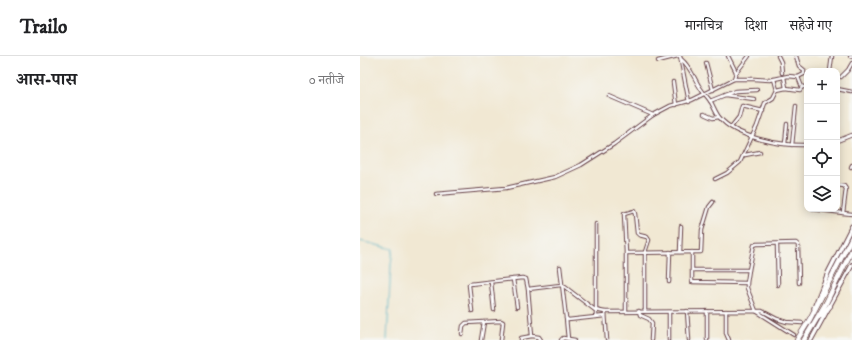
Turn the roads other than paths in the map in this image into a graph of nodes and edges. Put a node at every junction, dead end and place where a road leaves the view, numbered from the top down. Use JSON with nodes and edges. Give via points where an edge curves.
{"nodes":[{"id":1,"x":728,"y":56,"type":"edge"},
{"id":2,"x":749,"y":56,"type":"edge"},
{"id":3,"x":778,"y":56,"type":"edge"},
{"id":4,"x":796,"y":56,"type":"edge"},
{"id":5,"x":832,"y":56,"type":"edge"},
{"id":6,"x":680,"y":57,"type":"edge"},
{"id":7,"x":658,"y":61,"type":"dead end"},
{"id":8,"x":706,"y":63,"type":"dead end"},
{"id":9,"x":852,"y":63,"type":"edge"},
{"id":10,"x":830,"y":68,"type":"edge"},
{"id":11,"x":782,"y":72,"type":"dead end"},
{"id":12,"x":736,"y":74,"type":"junction"},
{"id":13,"x":784,"y":77,"type":"junction"},
{"id":14,"x":798,"y":77,"type":"junction"},
{"id":15,"x":841,"y":77,"type":"dead end"},
{"id":16,"x":734,"y":79,"type":"junction"},
{"id":17,"x":774,"y":79,"type":"junction"},
{"id":18,"x":673,"y":82,"type":"dead end"},
{"id":19,"x":802,"y":87,"type":"joint"},
{"id":20,"x":786,"y":88,"type":"junction"},
{"id":21,"x":713,"y":90,"type":"junction"},
{"id":22,"x":757,"y":90,"type":"dead end"},
{"id":23,"x":777,"y":90,"type":"junction"},
{"id":24,"x":840,"y":90,"type":"edge"},
{"id":25,"x":852,"y":92,"type":"edge"},
{"id":26,"x":704,"y":94,"type":"junction"},
{"id":27,"x":725,"y":95,"type":"junction"},
{"id":28,"x":609,"y":96,"type":"dead end"},
{"id":29,"x":754,"y":99,"type":"dead end"},
{"id":30,"x":710,"y":101,"type":"junction"},
{"id":31,"x":689,"y":102,"type":"junction"},
{"id":32,"x":676,"y":105,"type":"junction"},
{"id":33,"x":796,"y":106,"type":"dead end"},
{"id":34,"x":763,"y":111,"type":"junction"},
{"id":35,"x":704,"y":114,"type":"dead end"},
{"id":36,"x":653,"y":115,"type":"junction"},
{"id":37,"x":719,"y":117,"type":"junction"},
{"id":38,"x":787,"y":124,"type":"dead end"},
{"id":39,"x":731,"y":127,"type":"junction"},
{"id":40,"x":852,"y":135,"type":"edge"},
{"id":41,"x":752,"y":137,"type":"junction"},
{"id":42,"x":840,"y":140,"type":"edge"},
{"id":43,"x":786,"y":144,"type":"junction"},
{"id":44,"x":792,"y":145,"type":"junction"},
{"id":45,"x":804,"y":145,"type":"edge"},
{"id":46,"x":760,"y":152,"type":"dead end"},
{"id":47,"x":744,"y":155,"type":"junction"},
{"id":48,"x":715,"y":179,"type":"dead end"},
{"id":49,"x":840,"y":185,"type":"edge"},
{"id":50,"x":436,"y":194,"type":"dead end"},
{"id":51,"x":713,"y":202,"type":"dead end"},
{"id":52,"x":835,"y":212,"type":"edge"},
{"id":53,"x":843,"y":213,"type":"junction"},
{"id":54,"x":852,"y":214,"type":"edge"},
{"id":55,"x":596,"y":224,"type":"dead end"},
{"id":56,"x":681,"y":226,"type":"dead end"},
{"id":57,"x":851,"y":227,"type":"edge"},
{"id":58,"x":852,"y":237,"type":"edge"},
{"id":59,"x":777,"y":245,"type":"junction"},
{"id":60,"x":852,"y":250,"type":"edge"},
{"id":61,"x":645,"y":252,"type":"junction"},
{"id":62,"x":670,"y":252,"type":"junction"},
{"id":63,"x":680,"y":252,"type":"junction"},
{"id":64,"x":692,"y":252,"type":"junction"},
{"id":65,"x":626,"y":253,"type":"junction"},
{"id":66,"x":852,"y":265,"type":"edge"},
{"id":67,"x":560,"y":267,"type":"dead end"},
{"id":68,"x":692,"y":270,"type":"junction"},
{"id":69,"x":749,"y":270,"type":"junction"},
{"id":70,"x":513,"y":279,"type":"junction"},
{"id":71,"x":491,"y":282,"type":"junction"},
{"id":72,"x":670,"y":282,"type":"dead end"},
{"id":73,"x":747,"y":283,"type":"junction"},
{"id":74,"x":799,"y":283,"type":"dead end"},
{"id":75,"x":561,"y":285,"type":"junction"},
{"id":76,"x":778,"y":285,"type":"dead end"},
{"id":77,"x":528,"y":289,"type":"junction"},
{"id":78,"x":830,"y":306,"type":"junction"},
{"id":79,"x":517,"y":307,"type":"dead end"},
{"id":80,"x":494,"y":310,"type":"dead end"},
{"id":81,"x":595,"y":310,"type":"junction"},
{"id":82,"x":645,"y":311,"type":"junction"},
{"id":83,"x":688,"y":311,"type":"junction"},
{"id":84,"x":707,"y":311,"type":"junction"},
{"id":85,"x":726,"y":311,"type":"junction"},
{"id":86,"x":756,"y":311,"type":"junction"},
{"id":87,"x":472,"y":312,"type":"dead end"},
{"id":88,"x":605,"y":312,"type":"junction"},
{"id":89,"x":626,"y":312,"type":"junction"},
{"id":90,"x":639,"y":312,"type":"junction"},
{"id":91,"x":669,"y":312,"type":"junction"},
{"id":92,"x":605,"y":316,"type":"junction"},
{"id":93,"x":566,"y":318,"type":"junction"},
{"id":94,"x":596,"y":318,"type":"junction"},
{"id":95,"x":814,"y":319,"type":"junction"},
{"id":96,"x":484,"y":322,"type":"junction"},
{"id":97,"x":802,"y":323,"type":"dead end"},
{"id":98,"x":462,"y":334,"type":"dead end"},
{"id":99,"x":794,"y":335,"type":"dead end"},
{"id":100,"x":532,"y":336,"type":"junction"},
{"id":101,"x":568,"y":339,"type":"junction"},
{"id":102,"x":727,"y":339,"type":"edge"},
{"id":103,"x":481,"y":340,"type":"edge"},
{"id":104,"x":501,"y":340,"type":"edge"},
{"id":105,"x":521,"y":340,"type":"edge"},
{"id":106,"x":541,"y":340,"type":"edge"},
{"id":107,"x":561,"y":340,"type":"edge"},
{"id":108,"x":575,"y":340,"type":"edge"},
{"id":109,"x":607,"y":340,"type":"edge"},
{"id":110,"x":651,"y":340,"type":"edge"},
{"id":111,"x":669,"y":340,"type":"edge"},
{"id":112,"x":689,"y":340,"type":"edge"},
{"id":113,"x":707,"y":340,"type":"edge"},
{"id":114,"x":797,"y":340,"type":"edge"},
{"id":115,"x":804,"y":340,"type":"edge"},
{"id":116,"x":811,"y":340,"type":"edge"}],
"edges":[{"from":1,"to":12,"type":"street"},
{"from":2,"to":12,"type":"street"},
{"from":3,"to":11,"type":"street"},
{"from":4,"to":14,"type":"street","via":[[799,66],[804,70],[804,74]]},
{"from":5,"to":10,"type":"street"},
{"from":6,"to":7,"type":"street"},
{"from":6,"to":26,"type":"street"},
{"from":6,"to":31,"type":"street"},
{"from":8,"to":21,"type":"street"},
{"from":9,"to":15,"type":"street"},
{"from":12,"to":16,"type":"street"},
{"from":13,"to":14,"type":"street"},
{"from":13,"to":17,"type":"street"},
{"from":13,"to":20,"type":"street"},
{"from":14,"to":19,"type":"street"},
{"from":16,"to":17,"type":"street"},
{"from":16,"to":21,"type":"street"},
{"from":17,"to":23,"type":"street"},
{"from":18,"to":32,"type":"street"},
{"from":19,"to":20,"type":"street","via":[[800,90]]},
{"from":20,"to":23,"type":"street"},
{"from":21,"to":26,"type":"street"},
{"from":22,"to":27,"type":"street","via":[[738,90]]},
{"from":23,"to":34,"type":"street"},
{"from":24,"to":25,"type":"street"},
{"from":26,"to":30,"type":"street"},
{"from":26,"to":31,"type":"street"},
{"from":27,"to":29,"type":"street"},
{"from":27,"to":30,"type":"street"},
{"from":28,"to":36,"type":"street"},
{"from":30,"to":37,"type":"street"},
{"from":31,"to":32,"type":"street"},
{"from":32,"to":36,"type":"street"},
{"from":33,"to":44,"type":"street"},
{"from":34,"to":39,"type":"street","via":[[742,106],[739,117]]},
{"from":34,"to":41,"type":"street"},
{"from":35,"to":37,"type":"street","via":[[713,118]]},
{"from":36,"to":50,"type":"street","via":[[581,165],[554,177],[506,188]]},
{"from":37,"to":39,"type":"street"},
{"from":38,"to":43,"type":"street"},
{"from":39,"to":41,"type":"street"},
{"from":40,"to":42,"type":"street"},
{"from":41,"to":43,"type":"street"},
{"from":41,"to":47,"type":"street"},
{"from":43,"to":44,"type":"street"},
{"from":44,"to":45,"type":"street"},
{"from":46,"to":47,"type":"street"},
{"from":47,"to":48,"type":"street","via":[[736,167]]},
{"from":49,"to":53,"type":"street","via":[[846,189]]},
{"from":51,"to":64,"type":"street","via":[[702,230],[702,250]]},
{"from":52,"to":53,"type":"street"},
{"from":53,"to":54,"type":"street"},
{"from":55,"to":81,"type":"street"},
{"from":56,"to":63,"type":"street"},
{"from":57,"to":95,"type":"street","via":[[815,303]]},
{"from":58,"to":95,"type":"highway"},
{"from":59,"to":69,"type":"street","via":[[754,245]]},
{"from":59,"to":74,"type":"street","via":[[797,244]]},
{"from":59,"to":76,"type":"street"},
{"from":60,"to":95,"type":"highway"},
{"from":61,"to":62,"type":"street"},
{"from":61,"to":65,"type":"street"},
{"from":61,"to":65,"type":"street","via":[[649,240],[637,233],[634,211],[624,214]]},
{"from":61,"to":82,"type":"street"},
{"from":62,"to":63,"type":"street"},
{"from":62,"to":72,"type":"street"},
{"from":63,"to":64,"type":"street"},
{"from":64,"to":68,"type":"street"},
{"from":65,"to":89,"type":"street"},
{"from":66,"to":78,"type":"street"},
{"from":67,"to":75,"type":"street"},
{"from":68,"to":69,"type":"street"},
{"from":68,"to":73,"type":"street","via":[[692,282]]},
{"from":69,"to":73,"type":"street"},
{"from":70,"to":71,"type":"street"},
{"from":70,"to":77,"type":"street","via":[[524,278]]},
{"from":70,"to":79,"type":"street"},
{"from":71,"to":80,"type":"street"},
{"from":71,"to":87,"type":"street","via":[[469,285]]},
{"from":73,"to":86,"type":"street"},
{"from":75,"to":77,"type":"street"},
{"from":75,"to":81,"type":"street"},
{"from":75,"to":93,"type":"street"},
{"from":77,"to":100,"type":"street"},
{"from":78,"to":95,"type":"highway"},
{"from":78,"to":116,"type":"street"},
{"from":81,"to":88,"type":"street"},
{"from":81,"to":94,"type":"street"},
{"from":82,"to":90,"type":"street"},
{"from":82,"to":91,"type":"street"},
{"from":83,"to":84,"type":"street"},
{"from":83,"to":91,"type":"street"},
{"from":83,"to":112,"type":"street"},
{"from":84,"to":85,"type":"street"},
{"from":84,"to":113,"type":"street"},
{"from":85,"to":86,"type":"street"},
{"from":85,"to":102,"type":"street"},
{"from":86,"to":97,"type":"street","via":[[762,311],[787,322]]},
{"from":86,"to":99,"type":"street"},
{"from":88,"to":89,"type":"street"},
{"from":88,"to":92,"type":"street"},
{"from":89,"to":90,"type":"street"},
{"from":90,"to":110,"type":"street","via":[[652,322]]},
{"from":91,"to":111,"type":"street"},
{"from":92,"to":94,"type":"street"},
{"from":92,"to":109,"type":"street"},
{"from":93,"to":94,"type":"street","via":[[569,321]]},
{"from":93,"to":101,"type":"street"},
{"from":95,"to":114,"type":"highway"},
{"from":95,"to":115,"type":"highway"},
{"from":96,"to":98,"type":"street","via":[[466,323]]},
{"from":96,"to":103,"type":"street"},
{"from":96,"to":104,"type":"street","via":[[503,322]]},
{"from":100,"to":105,"type":"street"},
{"from":100,"to":106,"type":"street"},
{"from":101,"to":107,"type":"street"},
{"from":101,"to":108,"type":"street"}]}
